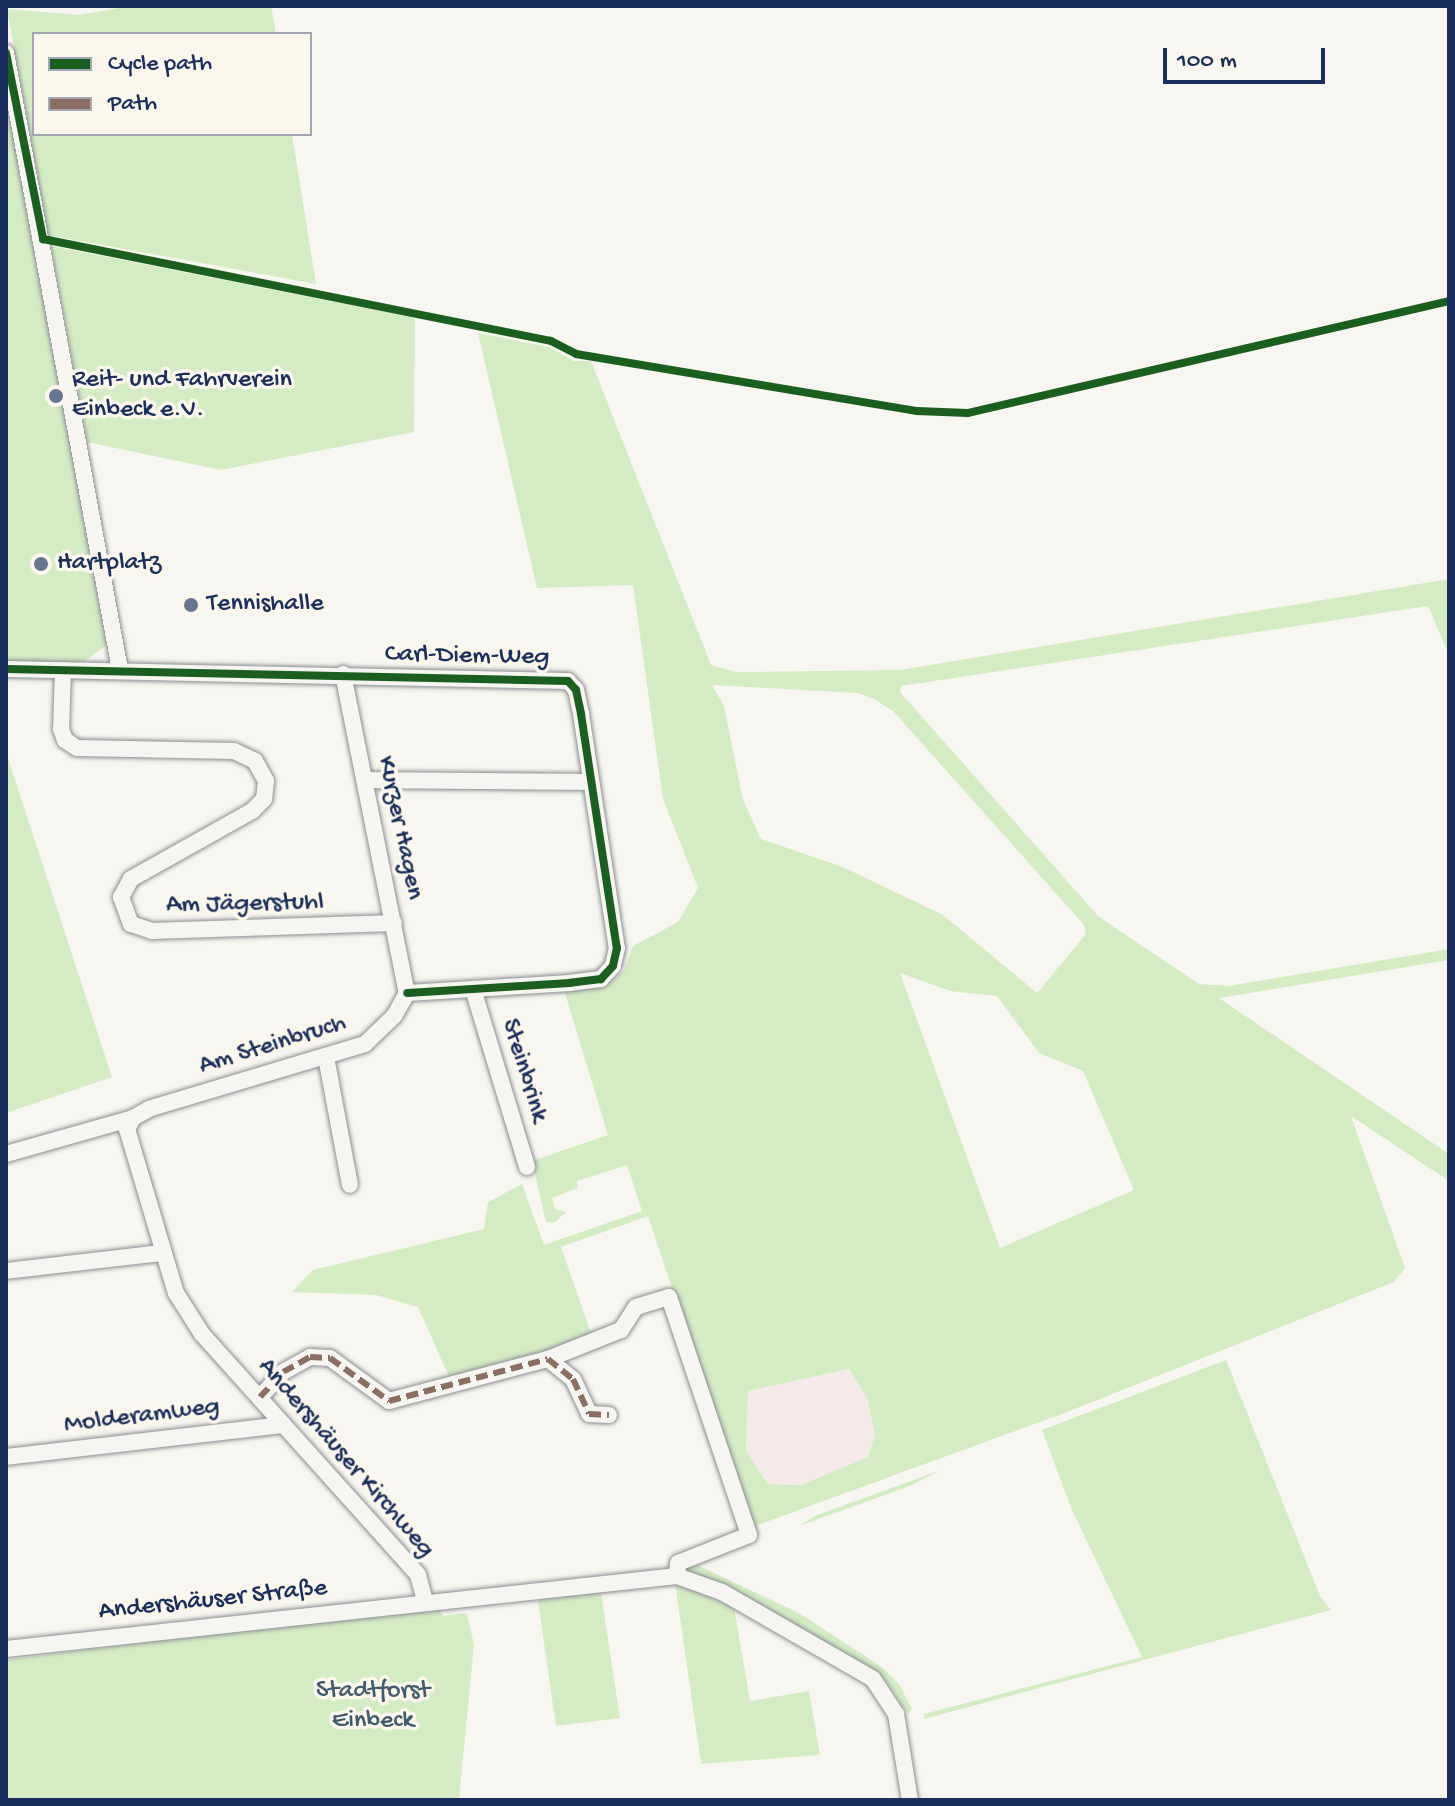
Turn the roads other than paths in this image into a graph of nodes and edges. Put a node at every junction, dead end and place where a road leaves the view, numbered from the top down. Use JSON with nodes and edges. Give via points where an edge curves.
{"nodes":[{"id":1,"x":6,"y":53,"type":"edge"},
{"id":2,"x":6,"y":669,"type":"edge"},
{"id":3,"x":63,"y":670,"type":"junction"},
{"id":4,"x":120,"y":670,"type":"junction"},
{"id":5,"x":343,"y":674,"type":"junction"},
{"id":6,"x":365,"y":780,"type":"junction"},
{"id":7,"x":591,"y":782,"type":"junction"},
{"id":8,"x":394,"y":923,"type":"junction"},
{"id":9,"x":473,"y":989,"type":"junction"},
{"id":10,"x":407,"y":993,"type":"junction"},
{"id":11,"x":326,"y":1057,"type":"junction"},
{"id":12,"x":130,"y":1123,"type":"junction"},
{"id":13,"x":6,"y":1154,"type":"edge"},
{"id":14,"x":527,"y":1167,"type":"dead end"},
{"id":15,"x":350,"y":1185,"type":"dead end"},
{"id":16,"x":162,"y":1253,"type":"junction"},
{"id":17,"x":6,"y":1271,"type":"edge"},
{"id":18,"x":548,"y":1359,"type":"junction"},
{"id":19,"x":260,"y":1397,"type":"junction"},
{"id":20,"x":609,"y":1415,"type":"dead end"},
{"id":21,"x":283,"y":1425,"type":"junction"},
{"id":22,"x":6,"y":1457,"type":"edge"},
{"id":23,"x":677,"y":1576,"type":"junction"},
{"id":24,"x":425,"y":1602,"type":"junction"},
{"id":25,"x":6,"y":1649,"type":"edge"},
{"id":26,"x":910,"y":1800,"type":"edge"}],
"edges":[{"from":1,"to":4,"type":"street"},
{"from":2,"to":3,"type":"street","name":"Carl-Diem-Weg"},
{"from":3,"to":4,"type":"street","name":"Carl-Diem-Weg"},
{"from":3,"to":8,"type":"street","name":"Am Jägerstuhl","via":[[61,729],[65,740],[77,748],[234,751],[255,761],[266,781],[264,799],[252,811],[131,879],[121,897],[131,924],[152,931]]},
{"from":4,"to":5,"type":"street","name":"Carl-Diem-Weg"},
{"from":5,"to":6,"type":"street","name":"Kurzer Hagen"},
{"from":5,"to":7,"type":"street","name":"Carl-Diem-Weg","via":[[568,681],[576,690]]},
{"from":6,"to":7,"type":"street"},
{"from":6,"to":8,"type":"street","name":"Kurzer Hagen"},
{"from":7,"to":9,"type":"street","name":"Carl-Diem-Weg","via":[[617,948],[613,966],[601,979]]},
{"from":8,"to":10,"type":"street","name":"Kurzer Hagen"},
{"from":9,"to":10,"type":"street","name":"Carl-Diem-Weg"},
{"from":9,"to":14,"type":"street","name":"Steinbrink"},
{"from":10,"to":11,"type":"street","name":"Am Steinbruch","via":[[394,1016],[365,1044]]},
{"from":11,"to":12,"type":"street","name":"Am Steinbruch"},
{"from":11,"to":15,"type":"street"},
{"from":12,"to":13,"type":"street","name":"Am Steinbruch"},
{"from":12,"to":16,"type":"street","name":"Andershäuser Kirchweg"},
{"from":16,"to":17,"type":"street"},
{"from":16,"to":19,"type":"street","name":"Andershäuser Kirchweg","via":[[176,1293],[202,1334]]},
{"from":18,"to":19,"type":"street","via":[[389,1401],[330,1358],[310,1357],[283,1372]]},
{"from":18,"to":20,"type":"street","via":[[573,1379],[589,1414]]},
{"from":18,"to":23,"type":"street","via":[[621,1330],[636,1307],[669,1297],[749,1535],[678,1563]]},
{"from":19,"to":21,"type":"street","name":"Andershäuser Kirchweg"},
{"from":21,"to":22,"type":"street","name":"Molderamweg"},
{"from":21,"to":24,"type":"street","name":"Andershäuser Kirchweg","via":[[418,1575]]},
{"from":23,"to":24,"type":"street","name":"Andershäuser Kirchweg"},
{"from":23,"to":26,"type":"street","name":"Andershäuser Kirchweg","via":[[722,1592],[873,1679],[900,1728]]},
{"from":24,"to":25,"type":"street","name":"Andershäuser Straße"}]}
